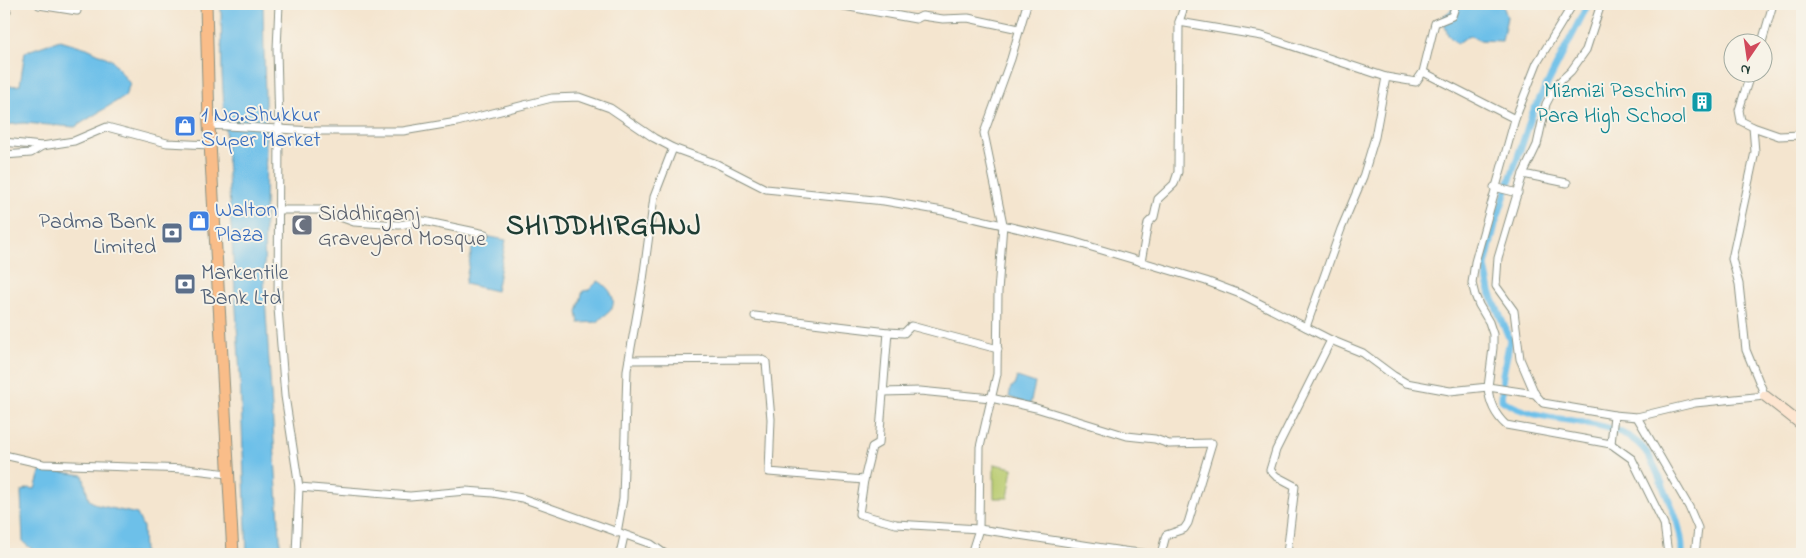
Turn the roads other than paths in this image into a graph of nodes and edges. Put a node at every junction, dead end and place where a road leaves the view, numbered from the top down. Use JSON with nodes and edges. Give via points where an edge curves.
{"nodes":[{"id":1,"x":206,"y":4,"type":"edge"},
{"id":2,"x":279,"y":4,"type":"edge"},
{"id":3,"x":833,"y":4,"type":"edge"},
{"id":4,"x":843,"y":4,"type":"edge"},
{"id":5,"x":1027,"y":4,"type":"edge"},
{"id":6,"x":1185,"y":4,"type":"edge"},
{"id":7,"x":1456,"y":4,"type":"edge"},
{"id":8,"x":1573,"y":4,"type":"edge"},
{"id":9,"x":1601,"y":4,"type":"edge"},
{"id":10,"x":1773,"y":4,"type":"edge"},
{"id":11,"x":39,"y":5,"type":"edge"},
{"id":12,"x":61,"y":5,"type":"edge"},
{"id":13,"x":77,"y":11,"type":"dead end"},
{"id":14,"x":1179,"y":22,"type":"junction"},
{"id":15,"x":1019,"y":29,"type":"junction"},
{"id":16,"x":1765,"y":32,"type":"edge"},
{"id":17,"x":1423,"y":72,"type":"junction"},
{"id":18,"x":1386,"y":77,"type":"junction"},
{"id":19,"x":1748,"y":82,"type":"edge"},
{"id":20,"x":1515,"y":119,"type":"junction"},
{"id":21,"x":209,"y":125,"type":"junction"},
{"id":22,"x":1753,"y":127,"type":"junction"},
{"id":23,"x":280,"y":128,"type":"junction"},
{"id":24,"x":1802,"y":136,"type":"edge"},
{"id":25,"x":4,"y":142,"type":"edge"},
{"id":26,"x":210,"y":145,"type":"junction"},
{"id":27,"x":42,"y":146,"type":"junction"},
{"id":28,"x":673,"y":148,"type":"junction"},
{"id":29,"x":4,"y":155,"type":"edge"},
{"id":30,"x":1523,"y":174,"type":"junction"},
{"id":31,"x":1567,"y":183,"type":"dead end"},
{"id":32,"x":1496,"y":188,"type":"junction"},
{"id":33,"x":1516,"y":193,"type":"junction"},
{"id":34,"x":278,"y":210,"type":"junction"},
{"id":35,"x":1003,"y":224,"type":"junction"},
{"id":36,"x":485,"y":234,"type":"dead end"},
{"id":37,"x":1141,"y":262,"type":"junction"},
{"id":38,"x":755,"y":316,"type":"dead end"},
{"id":39,"x":1306,"y":327,"type":"junction"},
{"id":40,"x":888,"y":332,"type":"junction"},
{"id":41,"x":1331,"y":340,"type":"junction"},
{"id":42,"x":998,"y":348,"type":"junction"},
{"id":43,"x":629,"y":360,"type":"junction"},
{"id":44,"x":1489,"y":386,"type":"junction"},
{"id":45,"x":883,"y":392,"type":"junction"},
{"id":46,"x":1532,"y":393,"type":"junction"},
{"id":47,"x":1765,"y":396,"type":"junction"},
{"id":48,"x":990,"y":398,"type":"junction"},
{"id":49,"x":1614,"y":417,"type":"junction"},
{"id":50,"x":1637,"y":417,"type":"junction"},
{"id":51,"x":1802,"y":425,"type":"edge"},
{"id":52,"x":1612,"y":442,"type":"junction"},
{"id":53,"x":4,"y":455,"type":"edge"},
{"id":54,"x":228,"y":474,"type":"junction"},
{"id":55,"x":864,"y":480,"type":"junction"},
{"id":56,"x":299,"y":487,"type":"junction"},
{"id":57,"x":978,"y":529,"type":"junction"},
{"id":58,"x":620,"y":534,"type":"junction"},
{"id":59,"x":1123,"y":553,"type":"edge"},
{"id":60,"x":233,"y":554,"type":"edge"},
{"id":61,"x":296,"y":554,"type":"edge"},
{"id":62,"x":620,"y":554,"type":"edge"},
{"id":63,"x":665,"y":554,"type":"edge"},
{"id":64,"x":971,"y":554,"type":"edge"},
{"id":65,"x":1150,"y":554,"type":"edge"},
{"id":66,"x":1161,"y":554,"type":"edge"},
{"id":67,"x":1286,"y":554,"type":"edge"},
{"id":68,"x":1668,"y":554,"type":"edge"},
{"id":69,"x":1694,"y":554,"type":"edge"}],
"edges":[{"from":1,"to":21,"type":"main road"},
{"from":2,"to":23,"type":"street"},
{"from":3,"to":4,"type":"street"},
{"from":4,"to":15,"type":"street","via":[[916,19],[922,16],[968,18]]},
{"from":5,"to":15,"type":"street"},
{"from":6,"to":14,"type":"street"},
{"from":7,"to":17,"type":"street","via":[[1452,16],[1435,23]]},
{"from":8,"to":20,"type":"street","via":[[1537,64]]},
{"from":9,"to":30,"type":"street","via":[[1586,50],[1556,85],[1546,104],[1537,146]]},
{"from":10,"to":16,"type":"street"},
{"from":11,"to":12,"type":"street"},
{"from":12,"to":13,"type":"street"},
{"from":14,"to":18,"type":"street","via":[[1262,36]]},
{"from":14,"to":37,"type":"street","via":[[1178,172],[1174,184],[1158,199],[1154,217],[1148,223]]},
{"from":15,"to":35,"type":"street","via":[[984,133]]},
{"from":17,"to":18,"type":"street","via":[[1416,82]]},
{"from":17,"to":20,"type":"street"},
{"from":18,"to":39,"type":"street","via":[[1375,137],[1363,177]]},
{"from":19,"to":22,"type":"street","via":[[1739,110],[1741,121]]},
{"from":20,"to":32,"type":"street"},
{"from":21,"to":23,"type":"street"},
{"from":21,"to":26,"type":"main road"},
{"from":22,"to":24,"type":"street","via":[[1779,136]]},
{"from":22,"to":47,"type":"street","via":[[1755,152],[1732,259],[1739,284],[1746,350]]},
{"from":23,"to":28,"type":"street","via":[[403,131],[567,96],[592,100],[610,108]]},
{"from":23,"to":34,"type":"street"},
{"from":25,"to":27,"type":"street"},
{"from":26,"to":27,"type":"street","via":[[167,143],[107,127],[74,141]]},
{"from":26,"to":54,"type":"main road"},
{"from":27,"to":29,"type":"street","via":[[31,153]]},
{"from":28,"to":35,"type":"street","via":[[717,164],[775,192],[884,201]]},
{"from":28,"to":43,"type":"street","via":[[654,197]]},
{"from":30,"to":31,"type":"street"},
{"from":30,"to":33,"type":"street"},
{"from":32,"to":33,"type":"street"},
{"from":32,"to":44,"type":"street","via":[[1473,271],[1475,294],[1493,334]]},
{"from":33,"to":46,"type":"street","via":[[1498,258],[1496,286],[1514,311],[1520,359]]},
{"from":34,"to":36,"type":"street","via":[[320,210],[354,222],[399,225],[423,221]]},
{"from":34,"to":56,"type":"street","via":[[279,336]]},
{"from":35,"to":37,"type":"street"},
{"from":35,"to":42,"type":"street"},
{"from":37,"to":39,"type":"street","via":[[1243,295]]},
{"from":38,"to":40,"type":"street"},
{"from":39,"to":41,"type":"street"},
{"from":40,"to":42,"type":"street","via":[[904,333],[911,326]]},
{"from":40,"to":45,"type":"street"},
{"from":41,"to":44,"type":"street","via":[[1363,352],[1406,382],[1450,391]]},
{"from":41,"to":67,"type":"street","via":[[1276,450],[1270,470],[1295,486]]},
{"from":42,"to":48,"type":"street","via":[[998,374]]},
{"from":43,"to":55,"type":"street","via":[[760,359],[766,362],[769,472]]},
{"from":43,"to":58,"type":"street"},
{"from":44,"to":46,"type":"street"},
{"from":44,"to":52,"type":"street","via":[[1488,396],[1498,418],[1506,424]]},
{"from":45,"to":48,"type":"street","via":[[920,391]]},
{"from":45,"to":55,"type":"street","via":[[879,443],[872,447]]},
{"from":46,"to":49,"type":"street","via":[[1544,403]]},
{"from":47,"to":50,"type":"street","via":[[1695,404]]},
{"from":47,"to":51,"type":"street"},
{"from":48,"to":57,"type":"street","via":[[980,447]]},
{"from":48,"to":66,"type":"street","via":[[1036,408],[1127,436],[1169,444],[1212,443],[1188,522],[1184,529],[1166,535]]},
{"from":49,"to":50,"type":"street"},
{"from":49,"to":52,"type":"street"},
{"from":50,"to":69,"type":"street","via":[[1698,528]]},
{"from":52,"to":68,"type":"street","via":[[1632,459],[1664,524]]},
{"from":53,"to":54,"type":"street","via":[[43,464],[187,469]]},
{"from":54,"to":60,"type":"main road"},
{"from":55,"to":57,"type":"street","via":[[859,514],[896,524]]},
{"from":56,"to":58,"type":"street","via":[[402,495],[466,491],[522,498]]},
{"from":56,"to":61,"type":"street"},
{"from":57,"to":59,"type":"street"},
{"from":57,"to":64,"type":"street"},
{"from":58,"to":62,"type":"street"},
{"from":58,"to":63,"type":"street","via":[[651,544]]},
{"from":59,"to":65,"type":"street"}]}
